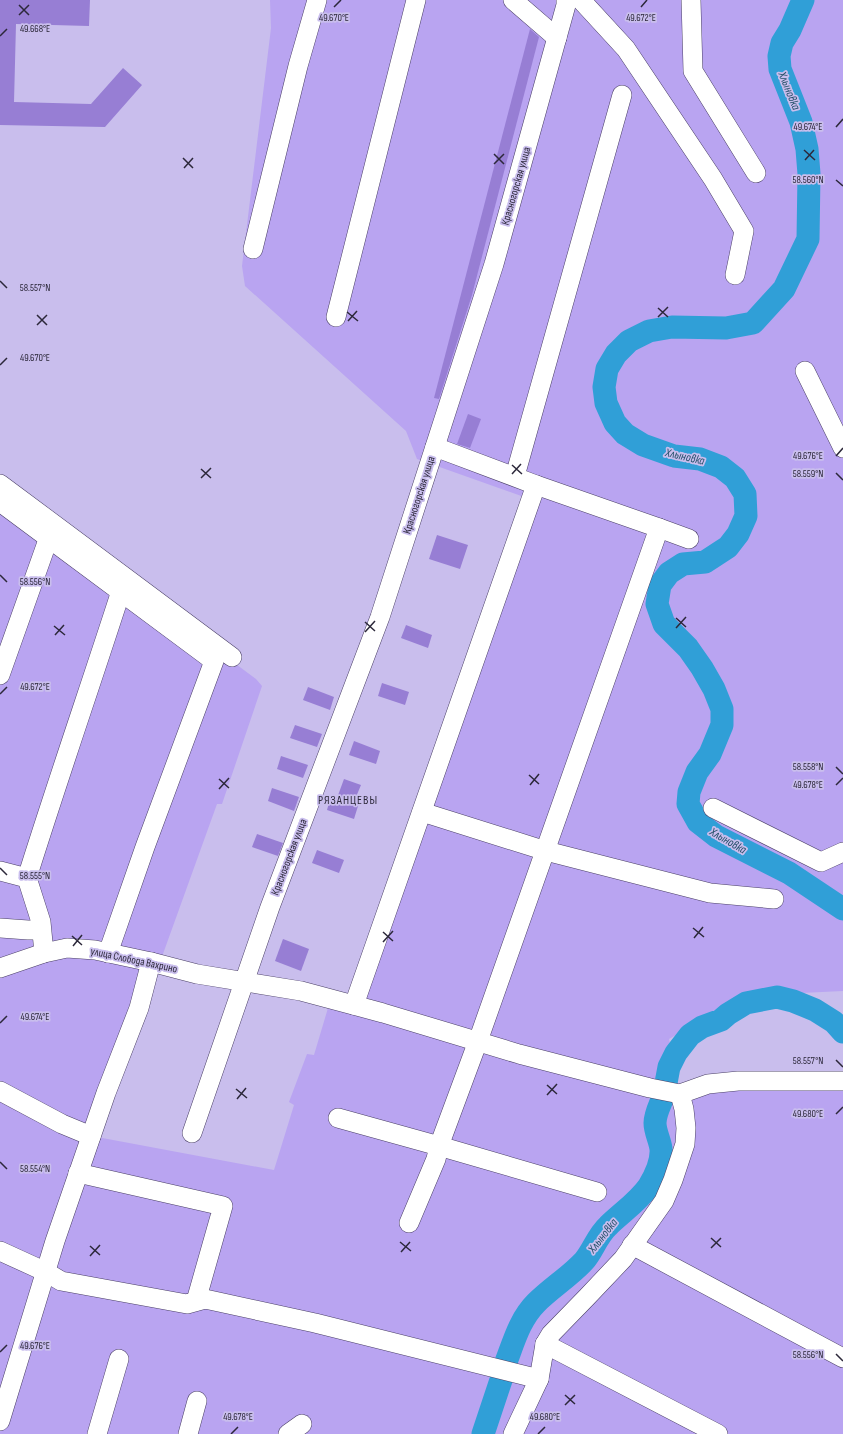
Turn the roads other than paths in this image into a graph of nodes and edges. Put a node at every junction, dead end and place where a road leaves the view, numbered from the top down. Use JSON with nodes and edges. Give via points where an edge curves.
{"nodes":[{"id":1,"x":317,"y":0,"type":"edge"},
{"id":2,"x":416,"y":0,"type":"edge"},
{"id":3,"x":513,"y":0,"type":"edge"},
{"id":4,"x":566,"y":0,"type":"edge"},
{"id":5,"x":581,"y":0,"type":"edge"},
{"id":6,"x":691,"y":0,"type":"edge"},
{"id":7,"x":557,"y":38,"type":"junction"},
{"id":8,"x":622,"y":95,"type":"dead end"},
{"id":9,"x":756,"y":173,"type":"dead end"},
{"id":10,"x":253,"y":249,"type":"dead end"},
{"id":11,"x":735,"y":275,"type":"dead end"},
{"id":12,"x":336,"y":317,"type":"dead end"},
{"id":13,"x":805,"y":370,"type":"dead end"},
{"id":14,"x":435,"y":447,"type":"junction"},
{"id":15,"x":843,"y":448,"type":"edge"},
{"id":16,"x":515,"y":476,"type":"junction"},
{"id":17,"x":0,"y":484,"type":"edge"},
{"id":18,"x":536,"y":485,"type":"junction"},
{"id":19,"x":0,"y":502,"type":"edge"},
{"id":20,"x":659,"y":528,"type":"junction"},
{"id":21,"x":49,"y":537,"type":"junction"},
{"id":22,"x":689,"y":539,"type":"dead end"},
{"id":23,"x":121,"y":591,"type":"junction"},
{"id":24,"x":232,"y":657,"type":"dead end"},
{"id":25,"x":0,"y":675,"type":"edge"},
{"id":26,"x":713,"y":808,"type":"dead end"},
{"id":27,"x":422,"y":812,"type":"junction"},
{"id":28,"x":546,"y":851,"type":"junction"},
{"id":29,"x":843,"y":852,"type":"edge"},
{"id":30,"x":0,"y":871,"type":"edge"},
{"id":31,"x":27,"y":878,"type":"junction"},
{"id":32,"x":774,"y":899,"type":"dead end"},
{"id":33,"x":0,"y":928,"type":"edge"},
{"id":34,"x":41,"y":930,"type":"junction"},
{"id":35,"x":108,"y":953,"type":"junction"},
{"id":36,"x":44,"y":954,"type":"junction"},
{"id":37,"x":151,"y":962,"type":"junction"},
{"id":38,"x":0,"y":968,"type":"edge"},
{"id":39,"x":245,"y":982,"type":"junction"},
{"id":40,"x":354,"y":1005,"type":"junction"},
{"id":41,"x":478,"y":1041,"type":"junction"},
{"id":42,"x":843,"y":1081,"type":"edge"},
{"id":43,"x":0,"y":1091,"type":"edge"},
{"id":44,"x":680,"y":1094,"type":"junction"},
{"id":45,"x":338,"y":1118,"type":"dead end"},
{"id":46,"x":192,"y":1133,"type":"dead end"},
{"id":47,"x":91,"y":1136,"type":"junction"},
{"id":48,"x":439,"y":1146,"type":"junction"},
{"id":49,"x":78,"y":1174,"type":"junction"},
{"id":50,"x":598,"y":1192,"type":"dead end"},
{"id":51,"x":409,"y":1223,"type":"dead end"},
{"id":52,"x":632,"y":1245,"type":"junction"},
{"id":53,"x":0,"y":1251,"type":"edge"},
{"id":54,"x":46,"y":1272,"type":"junction"},
{"id":55,"x":196,"y":1301,"type":"junction"},
{"id":56,"x":545,"y":1344,"type":"junction"},
{"id":57,"x":843,"y":1358,"type":"edge"},
{"id":58,"x":119,"y":1359,"type":"dead end"},
{"id":59,"x":539,"y":1379,"type":"junction"},
{"id":60,"x":4,"y":1395,"type":"edge"},
{"id":61,"x":197,"y":1401,"type":"dead end"},
{"id":62,"x":0,"y":1421,"type":"edge"},
{"id":63,"x":97,"y":1434,"type":"edge"},
{"id":64,"x":188,"y":1434,"type":"edge"},
{"id":65,"x":513,"y":1434,"type":"edge"},
{"id":66,"x":718,"y":1434,"type":"edge"}],
"edges":[{"from":1,"to":10,"type":"street"},
{"from":2,"to":12,"type":"street"},
{"from":3,"to":7,"type":"street"},
{"from":4,"to":7,"type":"street","name":"Красногорская улица"},
{"from":5,"to":11,"type":"street","via":[[626,49],[713,179],[744,231]]},
{"from":6,"to":9,"type":"street","via":[[693,71]]},
{"from":7,"to":14,"type":"street","name":"Красногорская улица","via":[[494,264]]},
{"from":8,"to":16,"type":"street"},
{"from":13,"to":15,"type":"street"},
{"from":14,"to":16,"type":"street"},
{"from":14,"to":39,"type":"street","name":"Красногорская улица","via":[[380,617],[270,907]]},
{"from":16,"to":18,"type":"street"},
{"from":17,"to":24,"type":"street"},
{"from":18,"to":20,"type":"street"},
{"from":18,"to":27,"type":"street"},
{"from":19,"to":21,"type":"street"},
{"from":20,"to":22,"type":"street"},
{"from":20,"to":28,"type":"street"},
{"from":21,"to":23,"type":"street"},
{"from":21,"to":25,"type":"street"},
{"from":23,"to":31,"type":"street"},
{"from":23,"to":35,"type":"street","via":[[214,660]]},
{"from":26,"to":29,"type":"street","via":[[821,862]]},
{"from":27,"to":28,"type":"street"},
{"from":27,"to":40,"type":"street"},
{"from":28,"to":32,"type":"street","via":[[710,893]]},
{"from":28,"to":41,"type":"street"},
{"from":30,"to":31,"type":"street"},
{"from":31,"to":34,"type":"street","via":[[41,922]]},
{"from":33,"to":34,"type":"street"},
{"from":34,"to":36,"type":"street"},
{"from":35,"to":36,"type":"street","name":"улица Слобода Вахрино","via":[[67,948]]},
{"from":35,"to":37,"type":"street","name":"улица Слобода Вахрино"},
{"from":36,"to":38,"type":"street","name":"улица Слобода Вахрино"},
{"from":37,"to":39,"type":"street","name":"улица Слобода Вахрино","via":[[197,974]]},
{"from":37,"to":47,"type":"street","via":[[139,1008]]},
{"from":39,"to":40,"type":"street","name":"улица Слобода Вахрино"},
{"from":39,"to":46,"type":"street","name":"Красногорская улица"},
{"from":40,"to":41,"type":"street","name":"улица Слобода Вахрино"},
{"from":41,"to":44,"type":"street","name":"улица Слобода Вахрино"},
{"from":41,"to":48,"type":"street"},
{"from":42,"to":44,"type":"street","via":[[738,1081],[708,1084]]},
{"from":43,"to":47,"type":"street","via":[[62,1124]]},
{"from":44,"to":52,"type":"street","via":[[686,1128],[685,1144],[664,1201]]},
{"from":45,"to":48,"type":"street"},
{"from":47,"to":49,"type":"street"},
{"from":48,"to":50,"type":"street"},
{"from":48,"to":51,"type":"street"},
{"from":49,"to":54,"type":"street"},
{"from":49,"to":55,"type":"street","via":[[223,1206]]},
{"from":52,"to":56,"type":"street","via":[[623,1259],[551,1334]]},
{"from":52,"to":57,"type":"street"},
{"from":53,"to":54,"type":"street"},
{"from":54,"to":55,"type":"street","via":[[61,1281],[187,1304]]},
{"from":54,"to":60,"type":"street"},
{"from":55,"to":59,"type":"street","via":[[205,1298],[315,1323]]},
{"from":56,"to":59,"type":"street"},
{"from":56,"to":66,"type":"street"},
{"from":58,"to":63,"type":"street"},
{"from":59,"to":65,"type":"street"},
{"from":60,"to":62,"type":"street"},
{"from":61,"to":64,"type":"street"}]}
